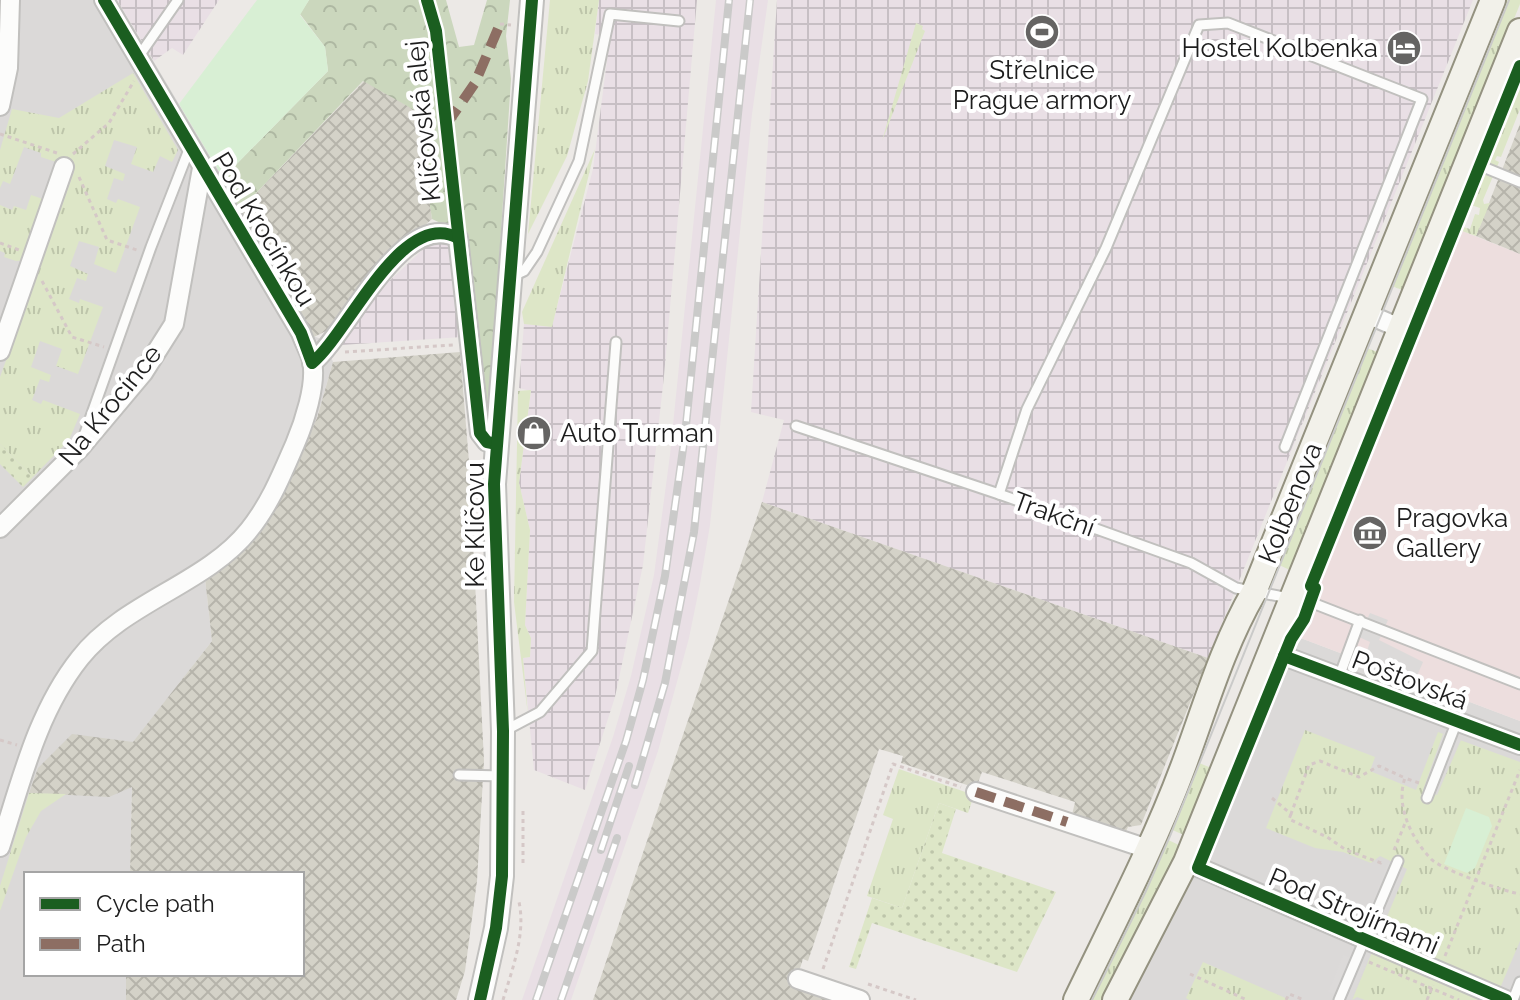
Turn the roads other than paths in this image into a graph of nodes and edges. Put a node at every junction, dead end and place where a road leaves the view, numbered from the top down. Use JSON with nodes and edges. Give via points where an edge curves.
{"nodes":[{"id":1,"x":10,"y":0,"type":"edge"},
{"id":2,"x":104,"y":0,"type":"edge"},
{"id":3,"x":178,"y":0,"type":"edge"},
{"id":4,"x":532,"y":0,"type":"edge"},
{"id":5,"x":1493,"y":0,"type":"edge"},
{"id":6,"x":679,"y":21,"type":"dead end"},
{"id":7,"x":1520,"y":31,"type":"edge"},
{"id":8,"x":138,"y":57,"type":"junction"},
{"id":9,"x":0,"y":106,"type":"edge"},
{"id":10,"x":190,"y":146,"type":"junction"},
{"id":11,"x":1468,"y":161,"type":"junction"},
{"id":12,"x":68,"y":162,"type":"road end"},
{"id":13,"x":202,"y":168,"type":"junction"},
{"id":14,"x":1520,"y":182,"type":"edge"},
{"id":15,"x":510,"y":278,"type":"junction"},
{"id":16,"x":1367,"y":314,"type":"junction"},
{"id":17,"x":1400,"y":328,"type":"junction"},
{"id":18,"x":616,"y":342,"type":"dead end"},
{"id":19,"x":0,"y":351,"type":"edge"},
{"id":20,"x":319,"y":358,"type":"junction"},
{"id":21,"x":796,"y":426,"type":"dead end"},
{"id":22,"x":497,"y":444,"type":"junction"},
{"id":23,"x":1285,"y":447,"type":"dead end"},
{"id":24,"x":80,"y":448,"type":"junction"},
{"id":25,"x":999,"y":494,"type":"junction"},
{"id":26,"x":0,"y":528,"type":"edge"},
{"id":27,"x":1254,"y":592,"type":"junction"},
{"id":28,"x":1301,"y":600,"type":"junction"},
{"id":29,"x":1360,"y":620,"type":"junction"},
{"id":30,"x":1284,"y":656,"type":"dead end"},
{"id":31,"x":1339,"y":677,"type":"junction"},
{"id":32,"x":1520,"y":684,"type":"edge"},
{"id":33,"x":1457,"y":721,"type":"junction"},
{"id":34,"x":503,"y":731,"type":"junction"},
{"id":35,"x":1520,"y":745,"type":"edge"},
{"id":36,"x":459,"y":775,"type":"dead end"},
{"id":37,"x":503,"y":776,"type":"junction"},
{"id":38,"x":976,"y":792,"type":"road end"},
{"id":39,"x":1429,"y":793,"type":"road end"},
{"id":40,"x":0,"y":847,"type":"edge"},
{"id":41,"x":1148,"y":849,"type":"junction"},
{"id":42,"x":1398,"y":861,"type":"road end"},
{"id":43,"x":1186,"y":862,"type":"junction"},
{"id":44,"x":1361,"y":949,"type":"junction"},
{"id":45,"x":798,"y":979,"type":"dead end"},
{"id":46,"x":1520,"y":982,"type":"edge"},
{"id":47,"x":862,"y":991,"type":"edge"},
{"id":48,"x":480,"y":1000,"type":"edge"},
{"id":49,"x":1076,"y":1000,"type":"edge"},
{"id":50,"x":1115,"y":1000,"type":"edge"},
{"id":51,"x":1339,"y":1000,"type":"edge"},
{"id":52,"x":1506,"y":1000,"type":"edge"},
{"id":53,"x":1513,"y":1000,"type":"edge"}],
"edges":[{"from":1,"to":9,"type":"street","via":[[8,68]]},
{"from":2,"to":8,"type":"street","name":"Pod Krocínkou"},
{"from":3,"to":8,"type":"lane"},
{"from":4,"to":15,"type":"street","name":"Ke Klíčovu"},
{"from":5,"to":16,"type":"main road","name":"Kolbenova"},
{"from":6,"to":15,"type":"lane","via":[[610,14],[579,161],[537,252],[524,271]]},
{"from":7,"to":11,"type":"main road","name":"Kolbenova"},
{"from":8,"to":10,"type":"street","name":"Pod Krocínkou"},
{"from":10,"to":13,"type":"street","name":"Pod Krocínkou"},
{"from":10,"to":24,"type":"lane"},
{"from":11,"to":14,"type":"lane"},
{"from":11,"to":17,"type":"main road","name":"Kolbenova"},
{"from":12,"to":19,"type":"street"},
{"from":13,"to":20,"type":"street","name":"Pod Krocínkou"},
{"from":13,"to":24,"type":"street","name":"Na Krocínce","via":[[174,324],[143,373]]},
{"from":15,"to":22,"type":"street","name":"Ke Klíčovu"},
{"from":16,"to":17,"type":"street"},
{"from":16,"to":27,"type":"main road","name":"Kolbenova"},
{"from":17,"to":28,"type":"main road","name":"Kolbenova"},
{"from":18,"to":34,"type":"lane","via":[[592,651],[540,712]]},
{"from":20,"to":22,"type":"street","name":"Pod Krocínkou","via":[[371,285],[420,237],[439,231],[458,238],[480,433]]},
{"from":20,"to":40,"type":"street","name":"Pod Krocínkou","via":[[303,424],[276,489],[248,531],[215,560],[113,626],[60,685]]},
{"from":21,"to":25,"type":"lane","name":"Trakční"},
{"from":22,"to":34,"type":"street","name":"Ke Klíčovu","via":[[494,521]]},
{"from":23,"to":25,"type":"lane","via":[[1422,99],[1228,23],[1199,25],[1106,248],[1027,409]]},
{"from":24,"to":26,"type":"street","name":"Na Krocínce"},
{"from":25,"to":27,"type":"lane","name":"Trakční","via":[[1191,563]]},
{"from":27,"to":28,"type":"lane","name":"Trakční"},
{"from":27,"to":41,"type":"main road","name":"Kolbenova","via":[[1238,619]]},
{"from":28,"to":29,"type":"lane","name":"Trakční"},
{"from":28,"to":43,"type":"main road","name":"Kolbenova"},
{"from":29,"to":31,"type":"lane"},
{"from":29,"to":32,"type":"lane","name":"Trakční"},
{"from":30,"to":31,"type":"street","name":"Poštovská"},
{"from":31,"to":33,"type":"street","name":"Poštovská"},
{"from":33,"to":35,"type":"street","name":"Poštovská"},
{"from":33,"to":39,"type":"lane","name":"Poštovská"},
{"from":34,"to":37,"type":"street","name":"Ke Klíčovu"},
{"from":36,"to":37,"type":"lane"},
{"from":37,"to":48,"type":"street","name":"Ke Klíčovu","via":[[502,876]]},
{"from":38,"to":41,"type":"street"},
{"from":41,"to":49,"type":"main road","name":"Kolbenova"},
{"from":42,"to":44,"type":"lane","name":"Pod Strojírnami"},
{"from":43,"to":44,"type":"street","name":"Pod Strojírnami"},
{"from":43,"to":50,"type":"main road","name":"Kolbenova"},
{"from":44,"to":51,"type":"lane","name":"Pod Strojírnami"},
{"from":44,"to":52,"type":"street","name":"Pod Strojírnami","via":[[1435,980]]},
{"from":45,"to":47,"type":"street"},
{"from":46,"to":53,"type":"lane"}]}
